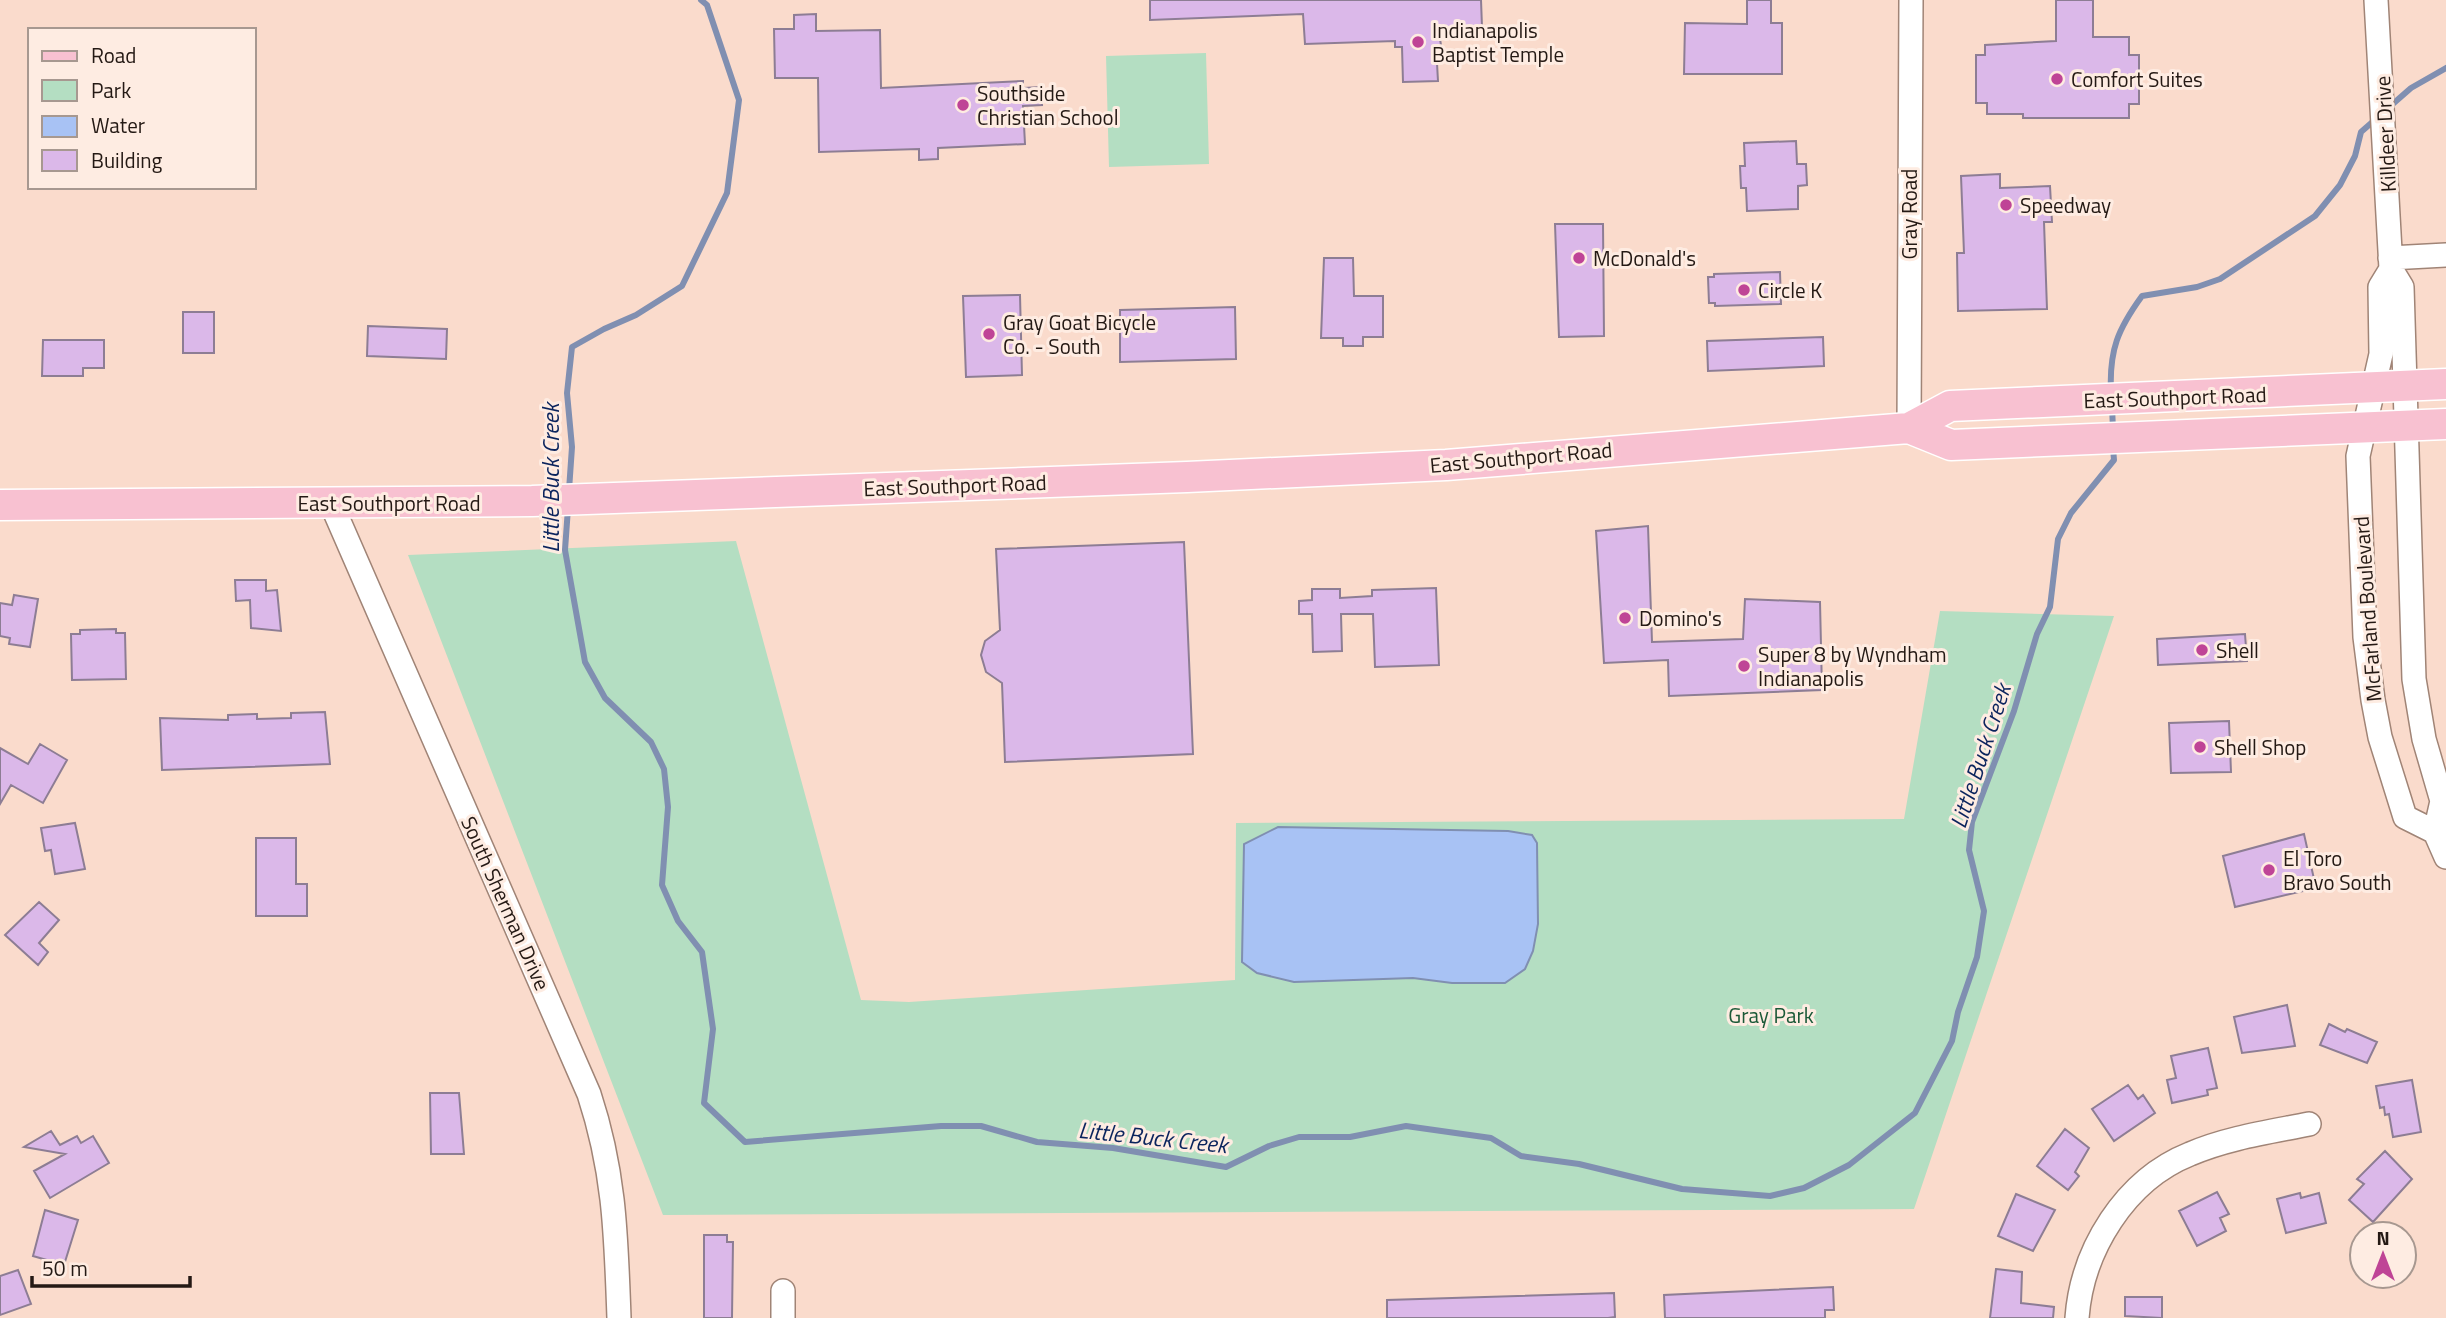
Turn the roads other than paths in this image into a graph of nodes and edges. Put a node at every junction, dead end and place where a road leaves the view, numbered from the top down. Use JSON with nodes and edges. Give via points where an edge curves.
{"nodes":[{"id":1,"x":1910,"y":0,"type":"edge"},
{"id":2,"x":2376,"y":0,"type":"edge"},
{"id":3,"x":2446,"y":255,"type":"edge"},
{"id":4,"x":2391,"y":263,"type":"junction"},
{"id":5,"x":2446,"y":384,"type":"edge"},
{"id":6,"x":2405,"y":405,"type":"junction"},
{"id":7,"x":2369,"y":407,"type":"junction"},
{"id":8,"x":2446,"y":424,"type":"edge"},
{"id":9,"x":1909,"y":428,"type":"junction"},
{"id":10,"x":331,"y":503,"type":"junction"},
{"id":11,"x":0,"y":505,"type":"edge"},
{"id":12,"x":2443,"y":848,"type":"edge"},
{"id":13,"x":2309,"y":1124,"type":"dead end"},
{"id":14,"x":783,"y":1291,"type":"dead end"},
{"id":15,"x":619,"y":1318,"type":"edge"},
{"id":16,"x":783,"y":1318,"type":"edge"},
{"id":17,"x":2077,"y":1318,"type":"edge"}],
"edges":[{"from":1,"to":9,"type":"street","name":"Gray Road"},
{"from":2,"to":4,"type":"street","name":"Killdeer Drive"},
{"from":3,"to":4,"type":"street"},
{"from":4,"to":6,"type":"street","name":"Killdeer Drive","via":[[2402,287]]},
{"from":4,"to":7,"type":"street","name":"Killdeer Drive","via":[[2380,288],[2381,354]]},
{"from":5,"to":6,"type":"main road","name":"East Southport Road"},
{"from":6,"to":7,"type":"main road","name":"East Southport Road"},
{"from":6,"to":7,"type":"main road","name":"East Southport Road"},
{"from":6,"to":8,"type":"main road","name":"East Southport Road"},
{"from":6,"to":12,"type":"street","name":"McFarland Boulevard","via":[[2414,679],[2424,739],[2442,801]]},
{"from":7,"to":9,"type":"main road","name":"East Southport Road","via":[[2163,436],[1951,445]]},
{"from":7,"to":9,"type":"main road","name":"East Southport Road","via":[[2176,397],[1950,406]]},
{"from":7,"to":12,"type":"street","name":"McFarland Boulevard","via":[[2358,456],[2365,637],[2373,700],[2405,817]]},
{"from":9,"to":10,"type":"main road","name":"East Southport Road","via":[[1446,465],[532,502]]},
{"from":10,"to":11,"type":"main road","name":"East Southport Road"},
{"from":10,"to":15,"type":"street","name":"South Sherman Drive","via":[[589,1094],[613,1189]]},
{"from":13,"to":17,"type":"street","via":[[2188,1154],[2155,1174],[2133,1193],[2104,1231],[2082,1284]]},
{"from":14,"to":16,"type":"street"}]}
